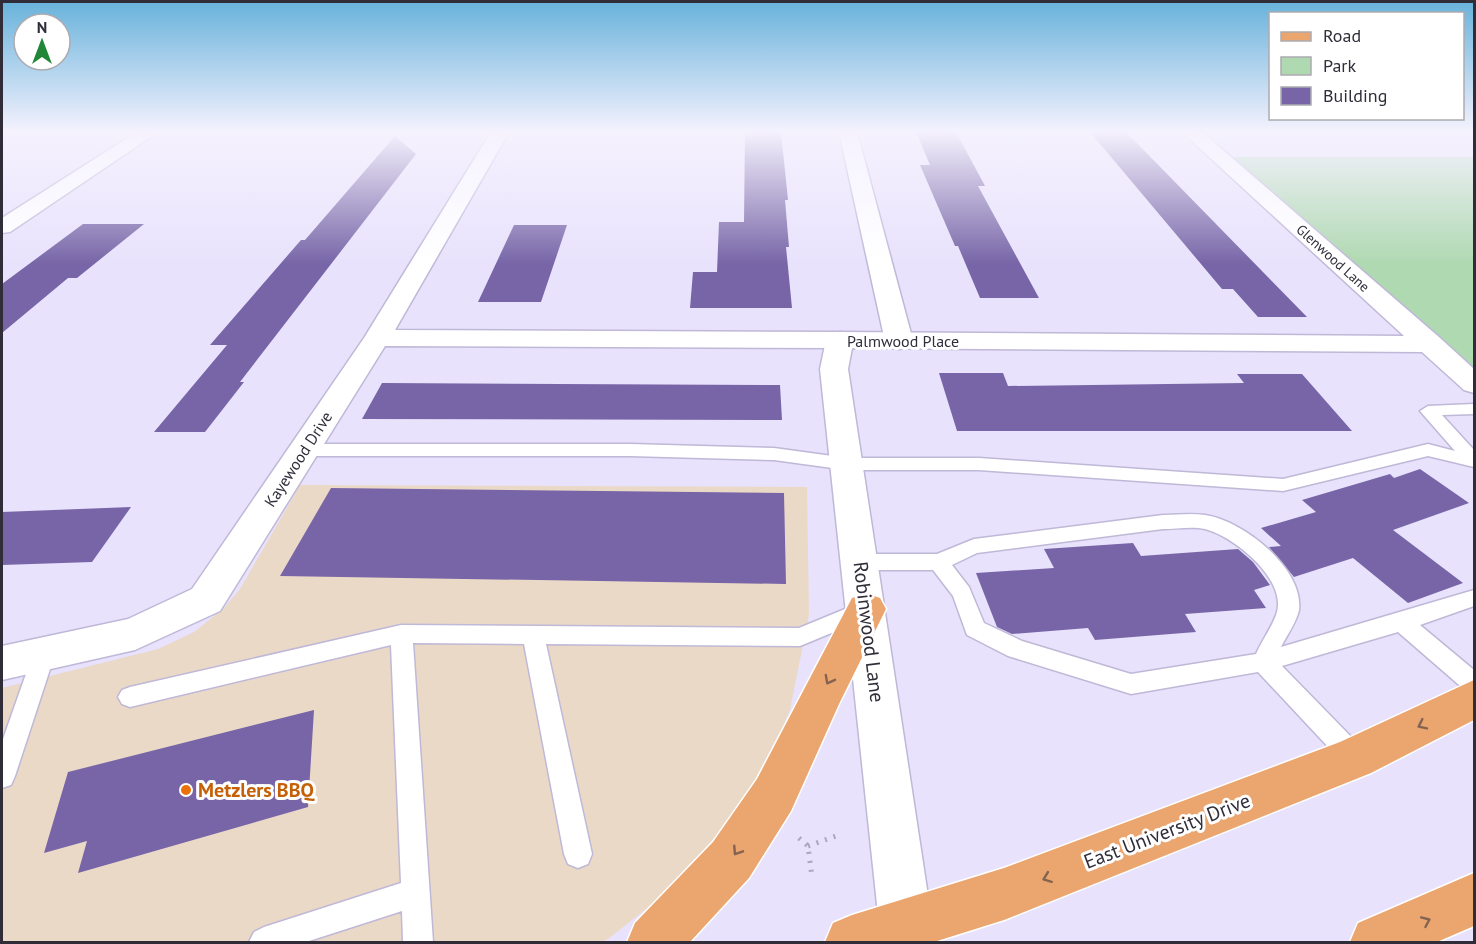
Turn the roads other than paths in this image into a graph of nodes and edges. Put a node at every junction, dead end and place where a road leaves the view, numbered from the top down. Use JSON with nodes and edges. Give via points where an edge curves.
{"nodes":[{"id":1,"x":81,"y":176,"type":"edge"},
{"id":2,"x":474,"y":176,"type":"edge"},
{"id":3,"x":859,"y":176,"type":"edge"},
{"id":4,"x":1241,"y":176,"type":"edge"},
{"id":5,"x":2,"y":227,"type":"edge"},
{"id":6,"x":377,"y":338,"type":"junction"},
{"id":7,"x":840,"y":340,"type":"junction"},
{"id":8,"x":898,"y":341,"type":"junction"},
{"id":9,"x":1430,"y":344,"type":"junction"},
{"id":10,"x":1474,"y":384,"type":"edge"},
{"id":11,"x":1474,"y":409,"type":"edge"},
{"id":12,"x":304,"y":450,"type":"junction"},
{"id":13,"x":1474,"y":461,"type":"edge"},
{"id":14,"x":847,"y":464,"type":"junction"},
{"id":15,"x":860,"y":562,"type":"junction"},
{"id":16,"x":939,"y":562,"type":"junction"},
{"id":17,"x":1474,"y":598,"type":"edge"},
{"id":18,"x":866,"y":609,"type":"junction"},
{"id":19,"x":1402,"y":622,"type":"junction"},
{"id":20,"x":401,"y":634,"type":"junction"},
{"id":21,"x":533,"y":634,"type":"junction"},
{"id":22,"x":44,"y":654,"type":"junction"},
{"id":23,"x":1263,"y":662,"type":"junction"},
{"id":24,"x":2,"y":663,"type":"edge"},
{"id":25,"x":1474,"y":684,"type":"edge"},
{"id":26,"x":130,"y":697,"type":"dead end"},
{"id":27,"x":1474,"y":699,"type":"edge"},
{"id":28,"x":1354,"y":758,"type":"junction"},
{"id":29,"x":2,"y":776,"type":"edge"},
{"id":30,"x":578,"y":854,"type":"dead end"},
{"id":31,"x":415,"y":892,"type":"junction"},
{"id":32,"x":1474,"y":899,"type":"edge"},
{"id":33,"x":907,"y":933,"type":"edge"},
{"id":34,"x":264,"y":942,"type":"edge"},
{"id":35,"x":418,"y":942,"type":"edge"},
{"id":36,"x":654,"y":942,"type":"edge"},
{"id":37,"x":852,"y":942,"type":"edge"},
{"id":38,"x":1377,"y":942,"type":"edge"}],
"edges":[{"from":1,"to":5,"type":"street"},
{"from":2,"to":6,"type":"street","name":"Kayewood Drive"},
{"from":3,"to":8,"type":"street"},
{"from":4,"to":9,"type":"street","name":"Glenwood Lane"},
{"from":6,"to":7,"type":"street","name":"Palmwood Place"},
{"from":6,"to":12,"type":"street","name":"Kayewood Drive"},
{"from":7,"to":8,"type":"street","name":"Palmwood Place"},
{"from":7,"to":14,"type":"street","name":"Robinwood Lane","via":[[834,369]]},
{"from":8,"to":9,"type":"street","name":"Palmwood Place"},
{"from":9,"to":10,"type":"street","name":"Glenwood Lane"},
{"from":11,"to":13,"type":"lane","via":[[1428,411]]},
{"from":12,"to":14,"type":"lane","via":[[630,450],[774,454]]},
{"from":12,"to":22,"type":"street","name":"Kayewood Drive","via":[[206,600],[135,634]]},
{"from":13,"to":14,"type":"lane","via":[[1428,450],[1283,485],[979,464]]},
{"from":14,"to":15,"type":"street","name":"Robinwood Lane"},
{"from":15,"to":16,"type":"lane"},
{"from":15,"to":18,"type":"street","name":"Robinwood Lane"},
{"from":16,"to":23,"type":"lane","via":[[962,593],[975,629],[1016,650],[1131,684]]},
{"from":16,"to":23,"type":"lane","via":[[974,546],[1163,522],[1205,522],[1230,531],[1264,556],[1284,584],[1288,610]]},
{"from":17,"to":19,"type":"lane"},
{"from":18,"to":21,"type":"lane","via":[[800,637]]},
{"from":18,"to":33,"type":"street","name":"Robinwood Lane"},
{"from":18,"to":36,"type":"main road","one_way":true,"via":[[774,795],[731,860]]},
{"from":19,"to":23,"type":"lane"},
{"from":19,"to":25,"type":"lane"},
{"from":20,"to":21,"type":"lane"},
{"from":20,"to":26,"type":"lane"},
{"from":20,"to":31,"type":"lane"},
{"from":21,"to":30,"type":"lane"},
{"from":22,"to":24,"type":"street","name":"Kayewood Drive"},
{"from":22,"to":29,"type":"lane"},
{"from":23,"to":28,"type":"lane"},
{"from":27,"to":28,"type":"main road","name":"East University Drive","one_way":true},
{"from":28,"to":33,"type":"main road","name":"East University Drive","one_way":true},
{"from":31,"to":34,"type":"lane"},
{"from":31,"to":35,"type":"lane"},
{"from":38,"to":32,"type":"main road","one_way":true},
{"from":33,"to":37,"type":"main road","name":"East University Drive"}]}
